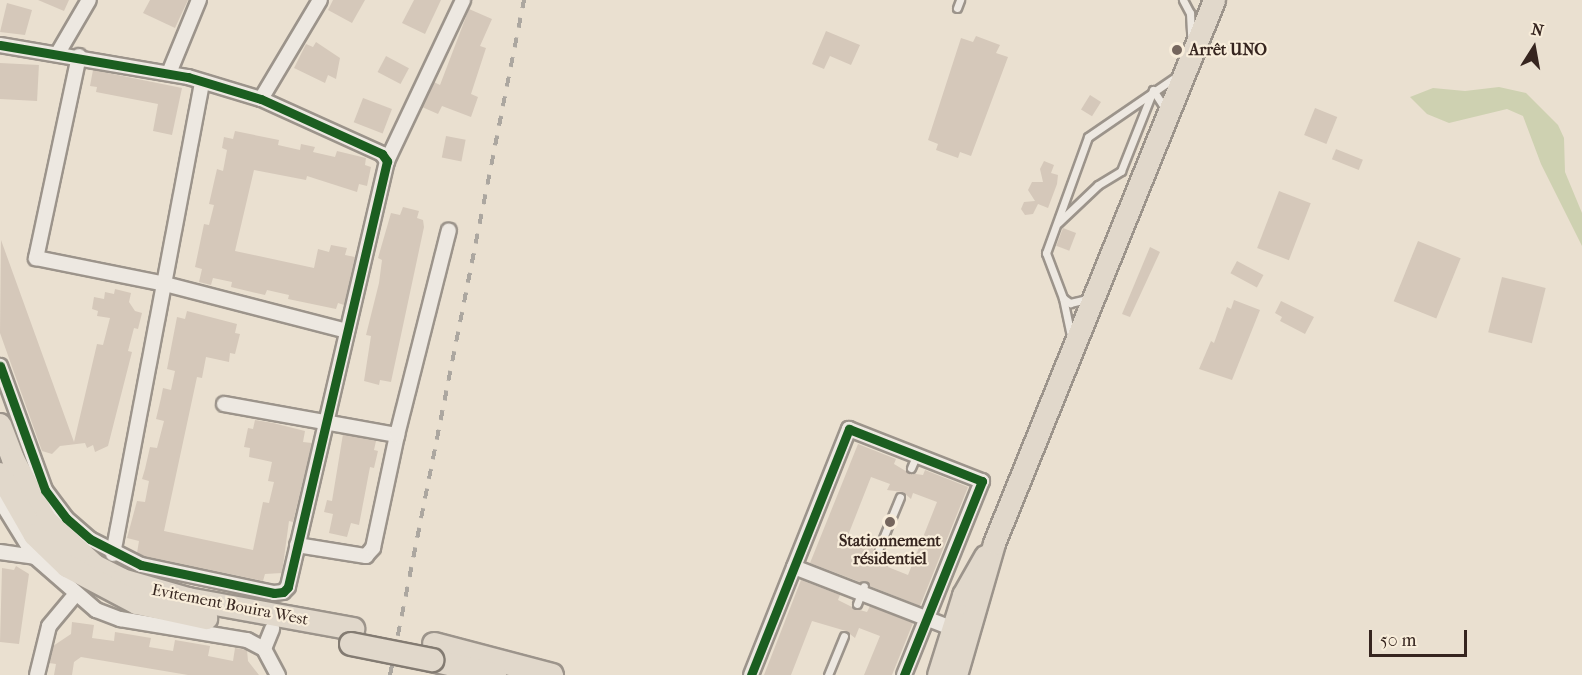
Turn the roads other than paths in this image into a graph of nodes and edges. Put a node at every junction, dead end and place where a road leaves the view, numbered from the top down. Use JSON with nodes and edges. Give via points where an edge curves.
{"nodes":[{"id":1,"x":89,"y":0,"type":"edge"},
{"id":2,"x":199,"y":0,"type":"edge"},
{"id":3,"x":320,"y":0,"type":"edge"},
{"id":4,"x":463,"y":0,"type":"edge"},
{"id":5,"x":960,"y":0,"type":"edge"},
{"id":6,"x":1183,"y":0,"type":"edge"},
{"id":7,"x":957,"y":8,"type":"dead end"},
{"id":8,"x":1208,"y":9,"type":"edge"},
{"id":9,"x":0,"y":45,"type":"edge"},
{"id":10,"x":58,"y":52,"type":"junction"},
{"id":11,"x":79,"y":56,"type":"junction"},
{"id":12,"x":1188,"y":62,"type":"junction"},
{"id":13,"x":169,"y":74,"type":"junction"},
{"id":14,"x":202,"y":82,"type":"junction"},
{"id":15,"x":1153,"y":90,"type":"junction"},
{"id":16,"x":261,"y":99,"type":"junction"},
{"id":17,"x":1164,"y":121,"type":"junction"},
{"id":18,"x":387,"y":161,"type":"junction"},
{"id":19,"x":1056,"y":225,"type":"junction"},
{"id":20,"x":449,"y":230,"type":"dead end"},
{"id":21,"x":165,"y":284,"type":"junction"},
{"id":22,"x":1098,"y":288,"type":"junction"},
{"id":23,"x":1063,"y":298,"type":"junction"},
{"id":24,"x":347,"y":331,"type":"junction"},
{"id":25,"x":1073,"y":350,"type":"junction"},
{"id":26,"x":0,"y":366,"type":"edge"},
{"id":27,"x":224,"y":404,"type":"dead end"},
{"id":28,"x":326,"y":420,"type":"junction"},
{"id":29,"x":0,"y":425,"type":"edge"},
{"id":30,"x":397,"y":435,"type":"junction"},
{"id":31,"x":0,"y":474,"type":"edge"},
{"id":32,"x":900,"y":497,"type":"dead end"},
{"id":33,"x":0,"y":500,"type":"edge"},
{"id":34,"x":994,"y":543,"type":"junction"},
{"id":35,"x":297,"y":545,"type":"junction"},
{"id":36,"x":879,"y":548,"type":"dead end"},
{"id":37,"x":0,"y":552,"type":"edge"},
{"id":38,"x":112,"y":554,"type":"junction"},
{"id":39,"x":35,"y":557,"type":"junction"},
{"id":40,"x":794,"y":567,"type":"junction"},
{"id":41,"x":75,"y":595,"type":"junction"},
{"id":42,"x":927,"y":619,"type":"junction"},
{"id":43,"x":951,"y":628,"type":"junction"},
{"id":44,"x":352,"y":636,"type":"junction"},
{"id":45,"x":844,"y":636,"type":"dead end"},
{"id":46,"x":268,"y":639,"type":"junction"},
{"id":47,"x":468,"y":665,"type":"edge"},
{"id":48,"x":37,"y":675,"type":"edge"},
{"id":49,"x":278,"y":675,"type":"edge"},
{"id":50,"x":495,"y":675,"type":"edge"},
{"id":51,"x":552,"y":675,"type":"edge"},
{"id":52,"x":751,"y":675,"type":"edge"},
{"id":53,"x":828,"y":675,"type":"edge"},
{"id":54,"x":904,"y":675,"type":"edge"},
{"id":55,"x":938,"y":675,"type":"edge"},
{"id":56,"x":956,"y":675,"type":"edge"}],
"edges":[{"from":1,"to":10,"type":"street"},
{"from":2,"to":13,"type":"street"},
{"from":3,"to":16,"type":"street"},
{"from":4,"to":18,"type":"street"},
{"from":5,"to":7,"type":"lane"},
{"from":6,"to":12,"type":"lane","via":[[1191,20]]},
{"from":8,"to":12,"type":"main road"},
{"from":9,"to":10,"type":"street"},
{"from":10,"to":11,"type":"street"},
{"from":11,"to":13,"type":"street"},
{"from":11,"to":21,"type":"street","via":[[36,258]]},
{"from":12,"to":15,"type":"lane"},
{"from":12,"to":17,"type":"main road"},
{"from":13,"to":14,"type":"street"},
{"from":14,"to":16,"type":"street"},
{"from":14,"to":21,"type":"street"},
{"from":15,"to":17,"type":"lane","via":[[1163,102]]},
{"from":15,"to":19,"type":"lane","via":[[1122,171],[1098,185]]},
{"from":15,"to":19,"type":"lane","via":[[1088,137]]},
{"from":16,"to":18,"type":"street","via":[[381,154]]},
{"from":17,"to":22,"type":"main road"},
{"from":18,"to":24,"type":"street"},
{"from":19,"to":23,"type":"lane","via":[[1046,254]]},
{"from":20,"to":30,"type":"street"},
{"from":21,"to":24,"type":"street"},
{"from":21,"to":38,"type":"street"},
{"from":22,"to":23,"type":"lane","via":[[1078,303]]},
{"from":22,"to":25,"type":"main road"},
{"from":23,"to":25,"type":"lane"},
{"from":24,"to":28,"type":"street"},
{"from":25,"to":34,"type":"main road"},
{"from":26,"to":38,"type":"street","via":[[45,490],[66,518]]},
{"from":27,"to":28,"type":"street"},
{"from":28,"to":30,"type":"street"},
{"from":28,"to":35,"type":"street"},
{"from":29,"to":44,"type":"highway","name":"Evitement Bouira West","via":[[17,468],[45,520],[95,566],[122,580],[188,599]]},
{"from":30,"to":35,"type":"street","via":[[373,548],[366,556]]},
{"from":31,"to":46,"type":"highway","name":"Evitement Bouira West","via":[[35,536],[92,582],[137,603]]},
{"from":32,"to":36,"type":"lane"},
{"from":33,"to":39,"type":"street"},
{"from":34,"to":43,"type":"main road","via":[[973,573]]},
{"from":34,"to":56,"type":"main road"},
{"from":35,"to":38,"type":"street","via":[[288,587],[274,593],[141,565]]},
{"from":37,"to":39,"type":"street"},
{"from":39,"to":41,"type":"street"},
{"from":40,"to":42,"type":"street"},
{"from":40,"to":42,"type":"street","via":[[849,429],[914,462],[982,481]]},
{"from":40,"to":52,"type":"street"},
{"from":41,"to":46,"type":"street","via":[[96,610],[120,619],[248,640]]},
{"from":41,"to":48,"type":"street","via":[[49,626]]},
{"from":42,"to":43,"type":"street"},
{"from":42,"to":54,"type":"street"},
{"from":43,"to":55,"type":"main road"},
{"from":44,"to":46,"type":"highway","name":"Evitement Bouira West"},
{"from":44,"to":47,"type":"highway","name":"Evitement Bouira West","bridge":true,"via":[[433,652]]},
{"from":45,"to":53,"type":"lane"},
{"from":46,"to":49,"type":"street"},
{"from":47,"to":50,"type":"highway"},
{"from":47,"to":51,"type":"highway"}]}
